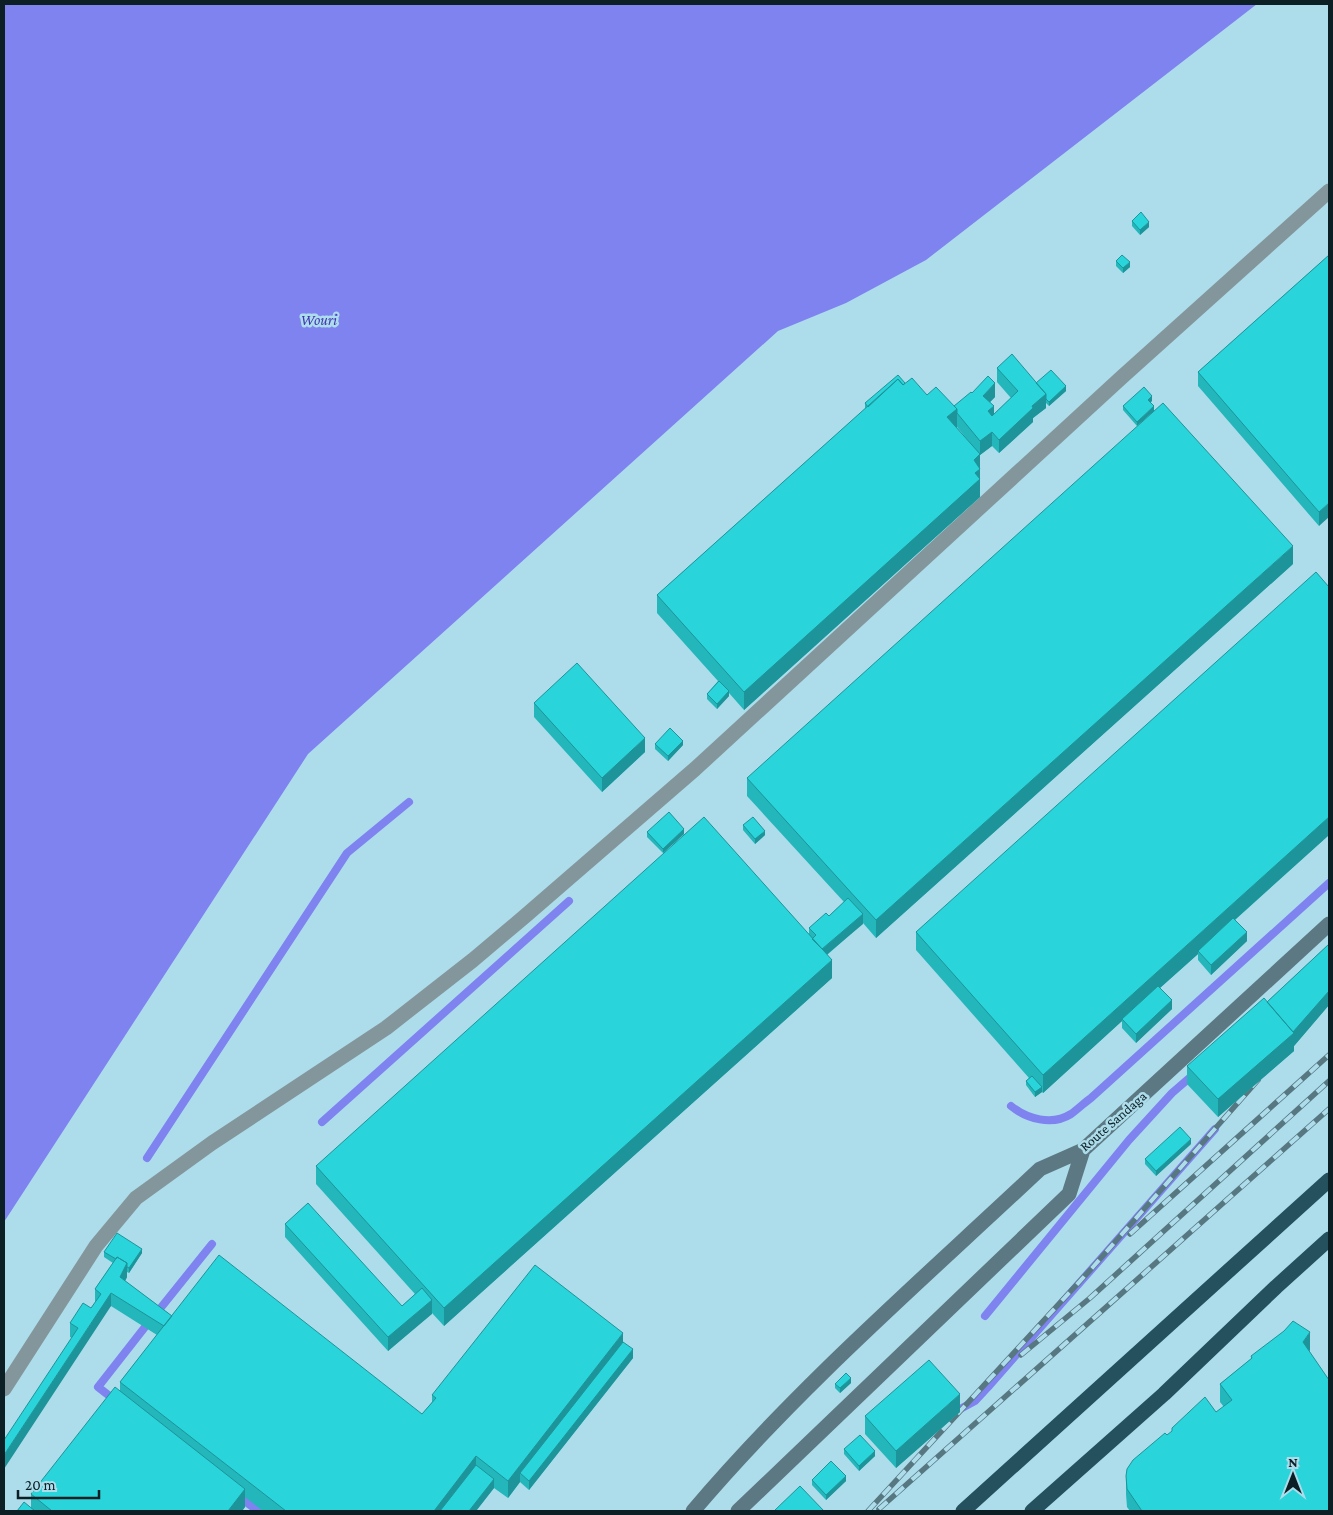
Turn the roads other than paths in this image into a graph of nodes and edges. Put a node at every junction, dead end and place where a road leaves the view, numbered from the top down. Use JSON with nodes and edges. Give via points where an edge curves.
{"nodes":[{"id":1,"x":1329,"y":190,"type":"edge"},
{"id":2,"x":1329,"y":924,"type":"edge"},
{"id":3,"x":1083,"y":1150,"type":"junction"},
{"id":4,"x":1329,"y":1180,"type":"edge"},
{"id":5,"x":1329,"y":1239,"type":"edge"},
{"id":6,"x":4,"y":1389,"type":"edge"},
{"id":7,"x":693,"y":1511,"type":"edge"},
{"id":8,"x":738,"y":1511,"type":"edge"},
{"id":9,"x":962,"y":1511,"type":"edge"},
{"id":10,"x":1032,"y":1511,"type":"edge"}],
"edges":[{"from":1,"to":6,"type":"street","via":[[695,769],[509,930],[386,1028],[212,1143],[136,1198],[96,1246]]},
{"from":2,"to":3,"type":"street","name":"Route Sandaga"},
{"from":3,"to":7,"type":"street","name":"Route Sandaga","via":[[1040,1169],[826,1370]]},
{"from":3,"to":8,"type":"street","via":[[1069,1194]]},
{"from":4,"to":9,"type":"highway"},
{"from":5,"to":10,"type":"highway","via":[[1164,1394]]}]}
